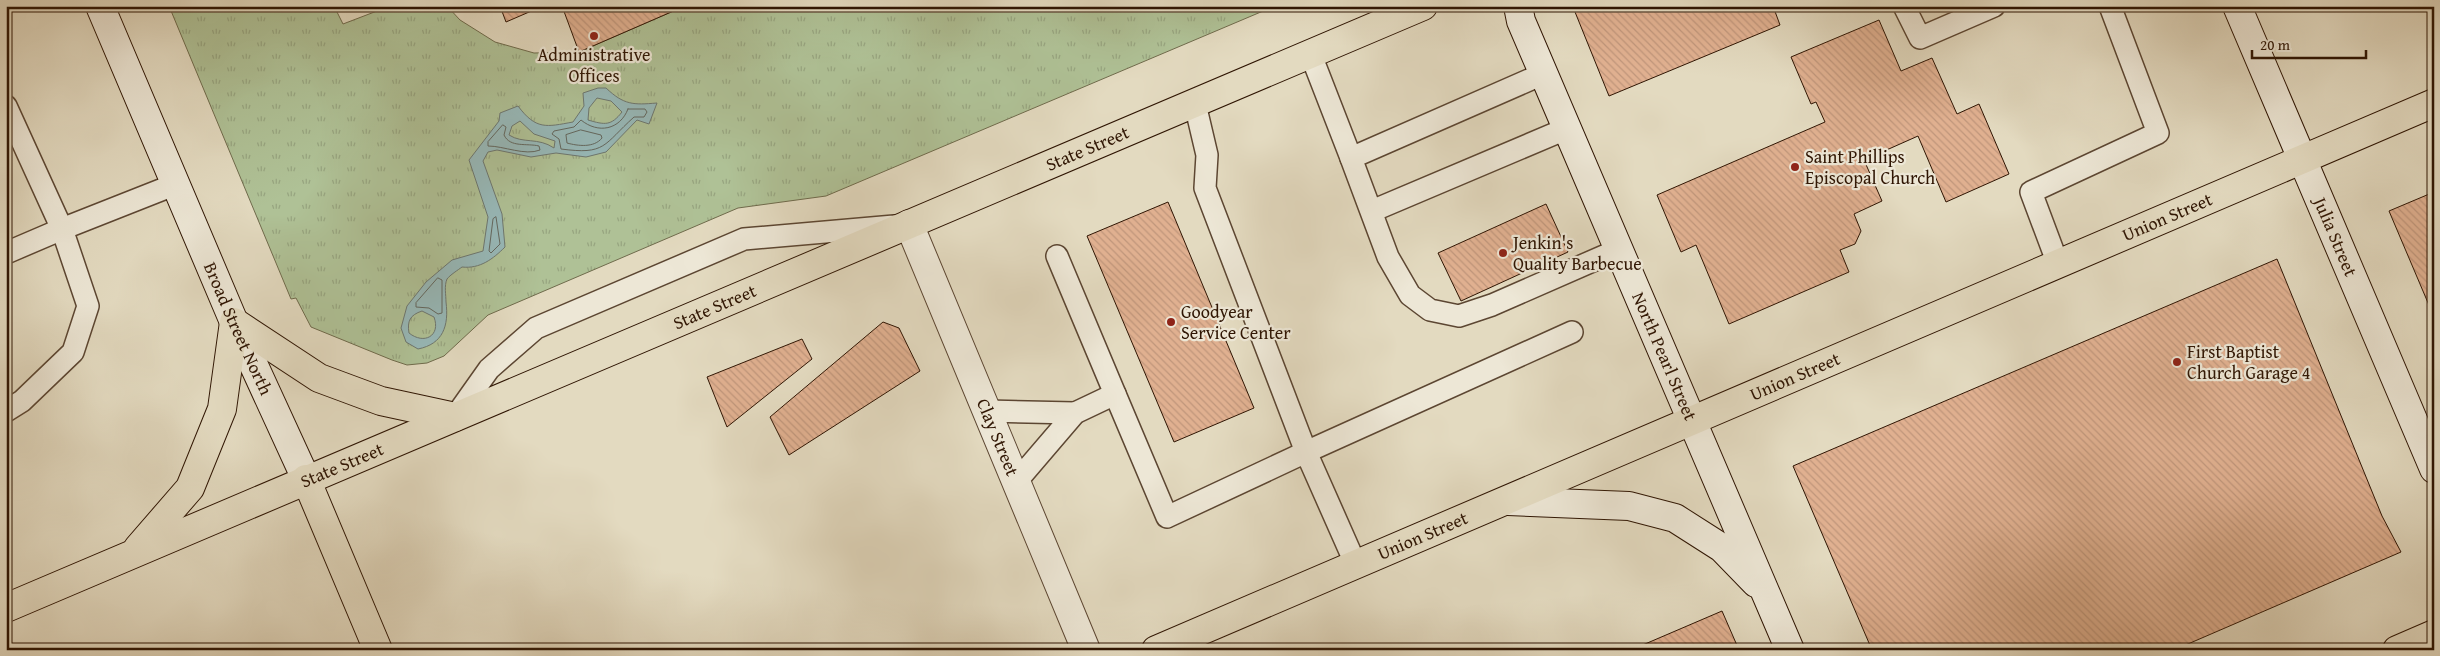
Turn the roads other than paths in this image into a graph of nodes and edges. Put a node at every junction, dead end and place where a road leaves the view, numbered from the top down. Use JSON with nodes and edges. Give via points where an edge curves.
{"nodes":[{"id":1,"x":100,"y":6,"type":"edge"},
{"id":2,"x":1369,"y":6,"type":"edge"},
{"id":3,"x":1423,"y":6,"type":"edge"},
{"id":4,"x":1518,"y":6,"type":"edge"},
{"id":5,"x":1904,"y":6,"type":"edge"},
{"id":6,"x":1994,"y":6,"type":"edge"},
{"id":7,"x":2110,"y":6,"type":"edge"},
{"id":8,"x":2237,"y":6,"type":"edge"},
{"id":9,"x":1318,"y":52,"type":"junction"},
{"id":10,"x":1545,"y":73,"type":"junction"},
{"id":11,"x":2434,"y":103,"type":"edge"},
{"id":12,"x":1195,"y":104,"type":"junction"},
{"id":13,"x":6,"y":106,"type":"edge"},
{"id":14,"x":1568,"y":128,"type":"junction"},
{"id":15,"x":1351,"y":158,"type":"junction"},
{"id":16,"x":2301,"y":159,"type":"junction"},
{"id":17,"x":176,"y":184,"type":"junction"},
{"id":18,"x":1372,"y":211,"type":"junction"},
{"id":19,"x":909,"y":224,"type":"junction"},
{"id":20,"x":62,"y":228,"type":"junction"},
{"id":21,"x":1620,"y":249,"type":"junction"},
{"id":22,"x":6,"y":253,"type":"edge"},
{"id":23,"x":1057,"y":256,"type":"dead end"},
{"id":24,"x":2058,"y":264,"type":"junction"},
{"id":25,"x":234,"y":322,"type":"junction"},
{"id":26,"x":1572,"y":332,"type":"dead end"},
{"id":27,"x":1115,"y":394,"type":"junction"},
{"id":28,"x":6,"y":411,"type":"edge"},
{"id":29,"x":987,"y":412,"type":"junction"},
{"id":30,"x":1075,"y":413,"type":"junction"},
{"id":31,"x":455,"y":417,"type":"junction"},
{"id":32,"x":1693,"y":420,"type":"junction"},
{"id":33,"x":1306,"y":452,"type":"junction"},
{"id":34,"x":2434,"y":469,"type":"edge"},
{"id":35,"x":306,"y":479,"type":"junction"},
{"id":36,"x":1016,"y":482,"type":"junction"},
{"id":37,"x":1508,"y":501,"type":"junction"},
{"id":38,"x":132,"y":554,"type":"junction"},
{"id":39,"x":1356,"y":565,"type":"junction"},
{"id":40,"x":1767,"y":595,"type":"junction"},
{"id":41,"x":6,"y":608,"type":"edge"},
{"id":42,"x":2434,"y":634,"type":"edge"},
{"id":43,"x":378,"y":650,"type":"edge"},
{"id":44,"x":1086,"y":650,"type":"edge"},
{"id":45,"x":1156,"y":650,"type":"edge"},
{"id":46,"x":1790,"y":650,"type":"edge"},
{"id":47,"x":2397,"y":650,"type":"edge"}],
"edges":[{"from":1,"to":17,"type":"street","name":"Broad Street North"},
{"from":2,"to":9,"type":"main road","via":[[1364,15]]},
{"from":3,"to":9,"type":"main road","name":"State Street"},
{"from":4,"to":10,"type":"street","name":"North Pearl Street","via":[[1521,21]]},
{"from":5,"to":6,"type":"lane","via":[[1920,38]]},
{"from":7,"to":24,"type":"lane","via":[[2158,133],[2031,192]]},
{"from":8,"to":16,"type":"street","name":"Julia Street"},
{"from":9,"to":12,"type":"main road","name":"State Street"},
{"from":9,"to":15,"type":"lane"},
{"from":10,"to":14,"type":"street","name":"North Pearl Street"},
{"from":10,"to":15,"type":"lane"},
{"from":11,"to":16,"type":"main road","name":"Union Street"},
{"from":12,"to":19,"type":"main road","name":"State Street"},
{"from":12,"to":33,"type":"lane","via":[[1208,155],[1205,188]]},
{"from":13,"to":20,"type":"lane"},
{"from":14,"to":18,"type":"lane"},
{"from":14,"to":21,"type":"street","name":"North Pearl Street"},
{"from":15,"to":18,"type":"lane"},
{"from":16,"to":24,"type":"main road","name":"Union Street"},
{"from":16,"to":34,"type":"street","name":"Julia Street"},
{"from":17,"to":20,"type":"lane"},
{"from":17,"to":25,"type":"street","name":"Broad Street North"},
{"from":18,"to":21,"type":"lane","via":[[1388,257],[1410,295],[1430,310],[1459,316],[1492,305]]},
{"from":19,"to":29,"type":"street","name":"Clay Street"},
{"from":19,"to":31,"type":"main road","name":"State Street"},
{"from":19,"to":31,"type":"lane","via":[[744,238],[536,328],[489,369]]},
{"from":20,"to":22,"type":"lane"},
{"from":20,"to":28,"type":"lane","via":[[88,306],[73,352],[22,401]]},
{"from":21,"to":32,"type":"street","name":"North Pearl Street"},
{"from":23,"to":27,"type":"lane"},
{"from":24,"to":32,"type":"main road","name":"Union Street"},
{"from":25,"to":31,"type":"main road","via":[[319,378],[381,401]]},
{"from":25,"to":35,"type":"street","name":"Broad Street North"},
{"from":25,"to":38,"type":"main road","via":[[222,409],[190,488]]},
{"from":26,"to":33,"type":"lane"},
{"from":27,"to":30,"type":"lane"},
{"from":27,"to":33,"type":"lane","via":[[1167,517]]},
{"from":29,"to":30,"type":"lane"},
{"from":29,"to":36,"type":"street","name":"Clay Street"},
{"from":30,"to":36,"type":"lane"},
{"from":31,"to":35,"type":"main road","name":"State Street"},
{"from":32,"to":37,"type":"main road","name":"Union Street"},
{"from":32,"to":40,"type":"street","name":"North Pearl Street"},
{"from":33,"to":39,"type":"lane"},
{"from":35,"to":38,"type":"main road","name":"State Street"},
{"from":35,"to":43,"type":"main road","name":"Broad Street North"},
{"from":36,"to":44,"type":"street","name":"Clay Street"},
{"from":37,"to":39,"type":"main road","name":"Union Street"},
{"from":37,"to":40,"type":"street","via":[[1629,506],[1676,518],[1722,548]]},
{"from":38,"to":41,"type":"main road","name":"State Street"},
{"from":39,"to":45,"type":"main road","name":"Union Street"},
{"from":40,"to":46,"type":"street","name":"North Pearl Street"},
{"from":42,"to":47,"type":"main road"}]}
